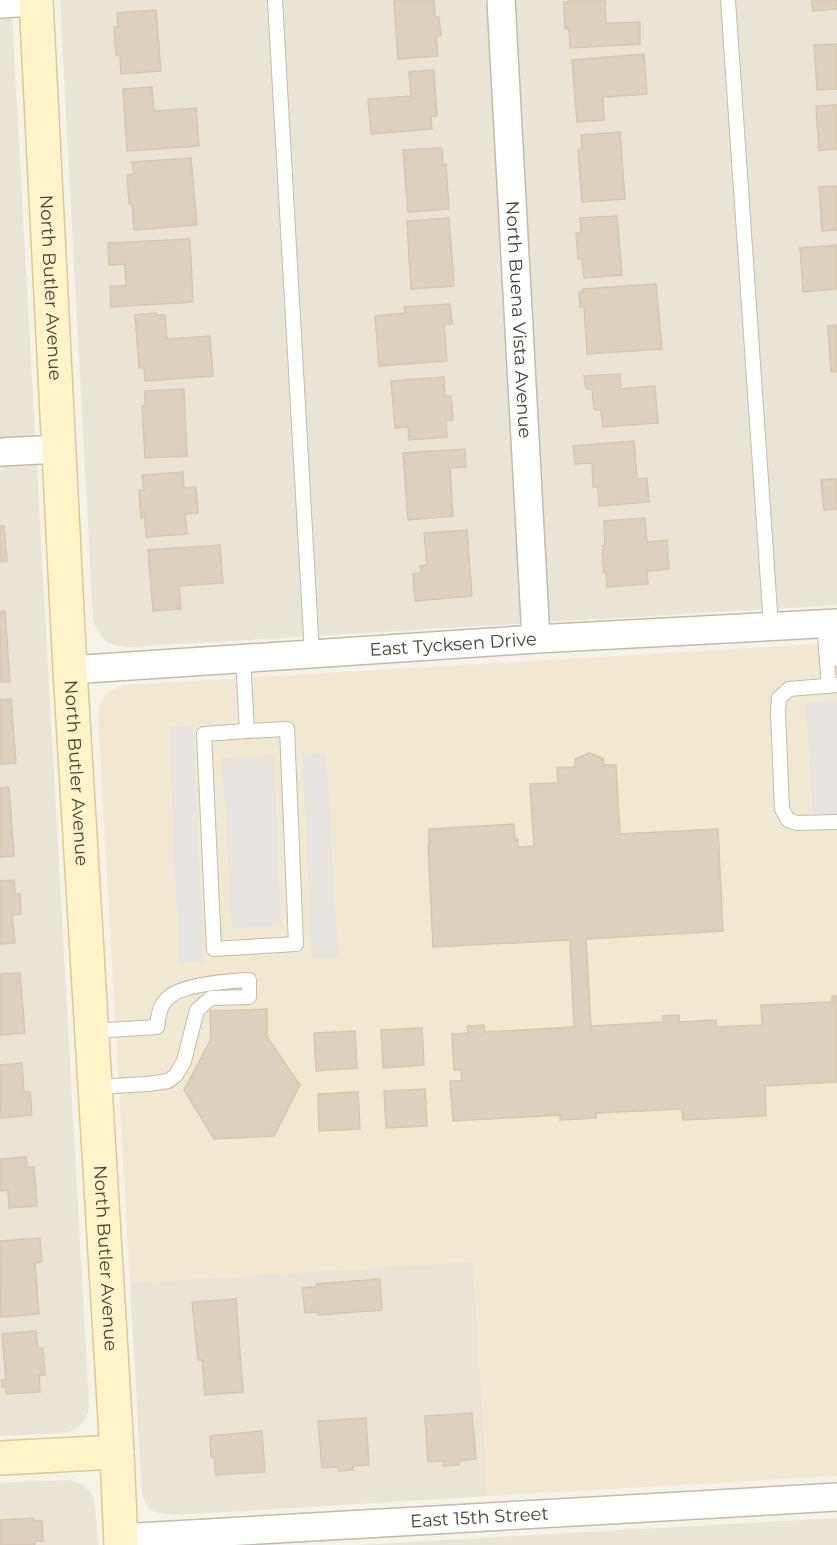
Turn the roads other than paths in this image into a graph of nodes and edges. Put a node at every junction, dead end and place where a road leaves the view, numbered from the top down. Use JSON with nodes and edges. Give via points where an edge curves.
{"nodes":[{"id":1,"x":275,"y":0,"type":"edge"},
{"id":2,"x":501,"y":0,"type":"edge"},
{"id":3,"x":728,"y":0,"type":"edge"},
{"id":4,"x":36,"y":1,"type":"edge"},
{"id":5,"x":0,"y":4,"type":"edge"},
{"id":6,"x":60,"y":449,"type":"junction"},
{"id":7,"x":0,"y":452,"type":"edge"},
{"id":8,"x":832,"y":623,"type":"edge"},
{"id":9,"x":771,"y":626,"type":"junction"},
{"id":10,"x":536,"y":639,"type":"junction"},
{"id":11,"x":312,"y":654,"type":"junction"},
{"id":12,"x":243,"y":659,"type":"junction"},
{"id":13,"x":837,"y":659,"type":"edge"},
{"id":14,"x":70,"y":670,"type":"junction"},
{"id":15,"x":833,"y":685,"type":"edge"},
{"id":16,"x":247,"y":731,"type":"junction"},
{"id":17,"x":837,"y":822,"type":"edge"},
{"id":18,"x":92,"y":1031,"type":"junction"},
{"id":19,"x":95,"y":1087,"type":"junction"},
{"id":20,"x":117,"y":1452,"type":"junction"},
{"id":21,"x":0,"y":1458,"type":"edge"},
{"id":22,"x":837,"y":1497,"type":"edge"},
{"id":23,"x":121,"y":1541,"type":"edge"}],
"edges":[{"from":1,"to":11,"type":"lane"},
{"from":2,"to":10,"type":"street","name":"North Buena Vista Avenue"},
{"from":3,"to":9,"type":"lane"},
{"from":4,"to":5,"type":"street"},
{"from":4,"to":6,"type":"main road","name":"North Butler Avenue"},
{"from":6,"to":7,"type":"street"},
{"from":6,"to":14,"type":"main road","name":"North Butler Avenue"},
{"from":8,"to":9,"type":"street","name":"East Tycksen Drive"},
{"from":8,"to":13,"type":"lane"},
{"from":8,"to":15,"type":"lane"},
{"from":9,"to":10,"type":"street","name":"East Tycksen Drive"},
{"from":10,"to":11,"type":"street","name":"East Tycksen Drive"},
{"from":11,"to":12,"type":"street","name":"East Tycksen Drive"},
{"from":12,"to":14,"type":"street","name":"East Tycksen Drive"},
{"from":12,"to":16,"type":"lane"},
{"from":14,"to":18,"type":"main road","name":"North Butler Avenue"},
{"from":15,"to":17,"type":"lane","via":[[789,689],[779,698],[778,713],[782,809],[788,820],[797,823]]},
{"from":16,"to":16,"type":"lane","via":[[204,734],[214,949],[296,944],[287,729]]},
{"from":18,"to":19,"type":"main road","name":"North Butler Avenue"},
{"from":18,"to":19,"type":"lane","via":[[157,1027],[166,998],[181,990],[249,980],[249,997],[211,999],[197,1010],[184,1061],[168,1082]]},
{"from":19,"to":20,"type":"main road","name":"North Butler Avenue"},
{"from":20,"to":21,"type":"main road"},
{"from":20,"to":23,"type":"main road","name":"North Butler Avenue"},
{"from":22,"to":23,"type":"street","name":"East 15th Street"}]}
